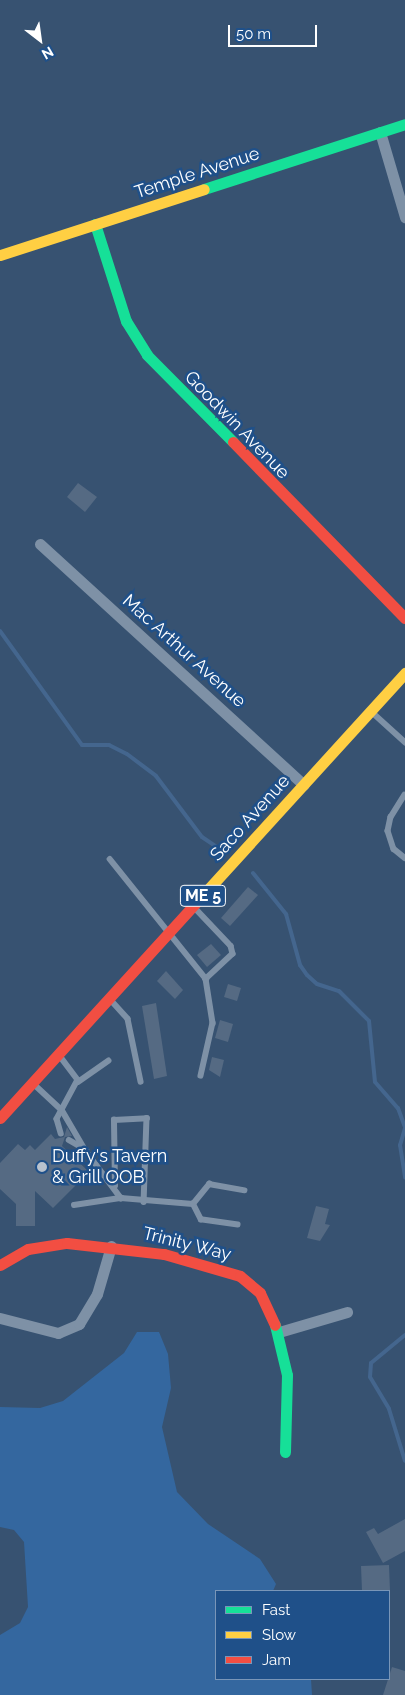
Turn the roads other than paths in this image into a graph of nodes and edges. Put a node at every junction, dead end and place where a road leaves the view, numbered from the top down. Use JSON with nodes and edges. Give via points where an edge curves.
{"nodes":[{"id":1,"x":405,"y":124,"type":"edge"},
{"id":2,"x":380,"y":132,"type":"junction"},
{"id":3,"x":405,"y":217,"type":"edge"},
{"id":4,"x":95,"y":224,"type":"junction"},
{"id":5,"x":0,"y":255,"type":"edge"},
{"id":6,"x":40,"y":544,"type":"dead end"},
{"id":7,"x":405,"y":618,"type":"edge"},
{"id":8,"x":405,"y":673,"type":"edge"},
{"id":9,"x":371,"y":711,"type":"junction"},
{"id":10,"x":405,"y":742,"type":"edge"},
{"id":11,"x":304,"y":785,"type":"junction"},
{"id":12,"x":405,"y":795,"type":"edge"},
{"id":13,"x":405,"y":858,"type":"edge"},
{"id":14,"x":110,"y":859,"type":"dead end"},
{"id":15,"x":194,"y":906,"type":"junction"},
{"id":16,"x":171,"y":931,"type":"junction"},
{"id":17,"x":206,"y":979,"type":"junction"},
{"id":18,"x":110,"y":998,"type":"junction"},
{"id":19,"x":58,"y":1055,"type":"junction"},
{"id":20,"x":108,"y":1061,"type":"dead end"},
{"id":21,"x":201,"y":1076,"type":"dead end"},
{"id":22,"x":32,"y":1082,"type":"junction"},
{"id":23,"x":78,"y":1082,"type":"junction"},
{"id":24,"x":141,"y":1082,"type":"dead end"},
{"id":25,"x":62,"y":1110,"type":"junction"},
{"id":26,"x":0,"y":1118,"type":"edge"},
{"id":27,"x":61,"y":1133,"type":"dead end"},
{"id":28,"x":69,"y":1140,"type":"dead end"},
{"id":29,"x":86,"y":1150,"type":"junction"},
{"id":30,"x":115,"y":1186,"type":"junction"},
{"id":31,"x":244,"y":1190,"type":"dead end"},
{"id":32,"x":121,"y":1198,"type":"junction"},
{"id":33,"x":144,"y":1202,"type":"junction"},
{"id":34,"x":193,"y":1204,"type":"junction"},
{"id":35,"x":74,"y":1205,"type":"dead end"},
{"id":36,"x":238,"y":1225,"type":"dead end"},
{"id":37,"x":111,"y":1246,"type":"junction"},
{"id":38,"x":0,"y":1265,"type":"edge"},
{"id":39,"x":348,"y":1312,"type":"dead end"},
{"id":40,"x":0,"y":1318,"type":"edge"},
{"id":41,"x":279,"y":1332,"type":"junction"},
{"id":42,"x":285,"y":1452,"type":"dead end"}],
"edges":[{"from":1,"to":2,"type":"street","name":"Temple Avenue"},
{"from":2,"to":3,"type":"street"},
{"from":2,"to":4,"type":"street","name":"Temple Avenue"},
{"from":4,"to":5,"type":"street","name":"Temple Avenue"},
{"from":4,"to":7,"type":"street","name":"Goodwin Avenue","via":[[126,322],[157,367]]},
{"from":6,"to":11,"type":"street","name":"Mac Arthur Avenue"},
{"from":8,"to":9,"type":"street","name":"Saco Avenue","number":"ME 5"},
{"from":9,"to":10,"type":"lane"},
{"from":9,"to":11,"type":"street","name":"Saco Avenue","number":"ME 5"},
{"from":11,"to":15,"type":"street","name":"Saco Avenue","number":"ME 5"},
{"from":12,"to":13,"type":"lane","via":[[391,817],[388,831],[394,849]]},
{"from":14,"to":16,"type":"lane"},
{"from":15,"to":16,"type":"street","name":"Saco Avenue","number":"ME 5"},
{"from":15,"to":17,"type":"lane","via":[[233,950],[232,958]]},
{"from":16,"to":17,"type":"lane"},
{"from":16,"to":18,"type":"street","name":"Saco Avenue","number":"ME 5"},
{"from":17,"to":21,"type":"lane","via":[[213,1023]]},
{"from":18,"to":19,"type":"street","name":"Saco Avenue","number":"ME 5"},
{"from":18,"to":24,"type":"lane","via":[[128,1018]]},
{"from":19,"to":22,"type":"street","name":"Saco Avenue","number":"ME 5"},
{"from":19,"to":23,"type":"lane","via":[[78,1074]]},
{"from":20,"to":23,"type":"lane"},
{"from":22,"to":25,"type":"lane"},
{"from":22,"to":26,"type":"street","name":"Saco Avenue","number":"ME 5"},
{"from":23,"to":25,"type":"lane"},
{"from":25,"to":27,"type":"lane","via":[[56,1122]]},
{"from":25,"to":29,"type":"lane"},
{"from":28,"to":29,"type":"lane"},
{"from":29,"to":30,"type":"lane"},
{"from":30,"to":32,"type":"lane"},
{"from":30,"to":33,"type":"lane","via":[[114,1120],[147,1118]]},
{"from":31,"to":34,"type":"lane","via":[[209,1184]]},
{"from":32,"to":33,"type":"lane"},
{"from":32,"to":35,"type":"lane"},
{"from":33,"to":34,"type":"lane"},
{"from":34,"to":36,"type":"lane","via":[[201,1220]]},
{"from":37,"to":38,"type":"street","name":"Trinity Way","via":[[44,1246]]},
{"from":37,"to":40,"type":"street","via":[[97,1294],[79,1324],[58,1333]]},
{"from":37,"to":41,"type":"street","name":"Trinity Way","via":[[164,1254],[230,1270],[260,1293]]},
{"from":39,"to":41,"type":"street"},
{"from":41,"to":42,"type":"street","name":"Trinity Way","via":[[287,1375]]}]}
